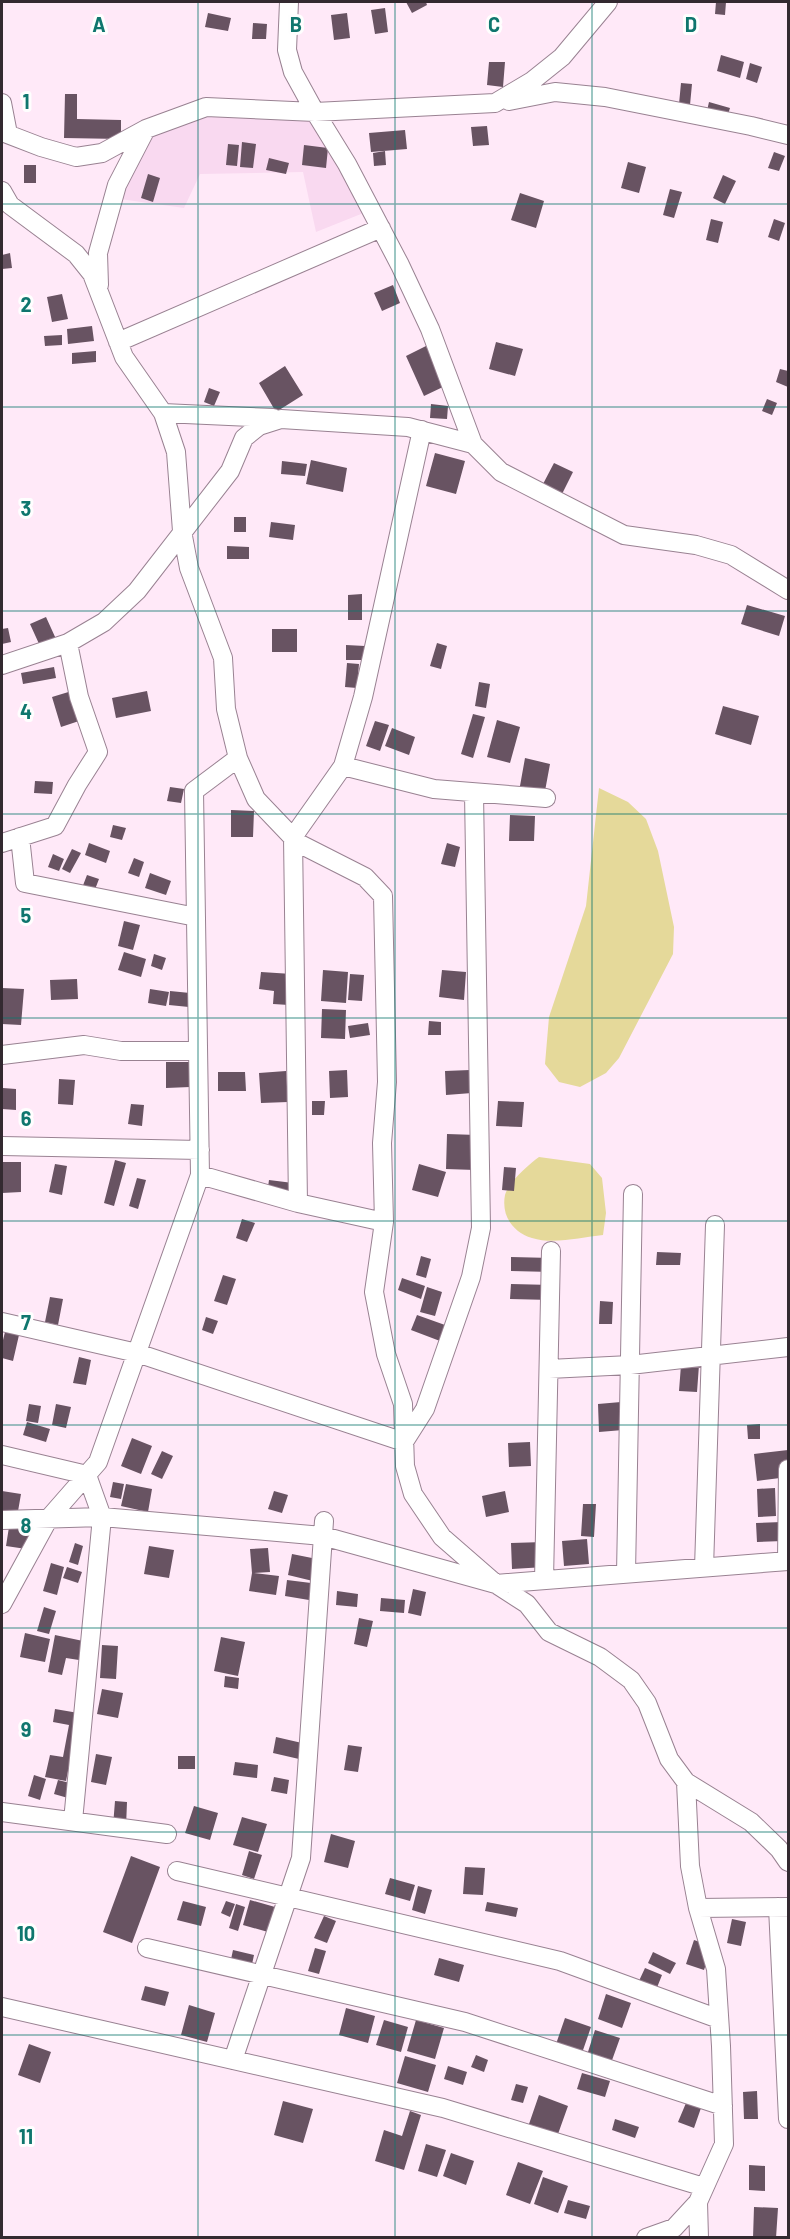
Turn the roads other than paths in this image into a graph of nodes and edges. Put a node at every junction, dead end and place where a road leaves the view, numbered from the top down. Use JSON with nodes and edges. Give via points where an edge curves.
{"nodes":[{"id":1,"x":289,"y":2,"type":"edge"},
{"id":2,"x":608,"y":2,"type":"edge"},
{"id":3,"x":2,"y":103,"type":"edge"},
{"id":4,"x":495,"y":104,"type":"junction"},
{"id":5,"x":315,"y":112,"type":"junction"},
{"id":6,"x":146,"y":129,"type":"junction"},
{"id":7,"x":5,"y":133,"type":"edge"},
{"id":8,"x":789,"y":135,"type":"edge"},
{"id":9,"x":2,"y":191,"type":"edge"},
{"id":10,"x":381,"y":228,"type":"junction"},
{"id":11,"x":99,"y":293,"type":"junction"},
{"id":12,"x":118,"y":342,"type":"junction"},
{"id":13,"x":163,"y":412,"type":"junction"},
{"id":14,"x":281,"y":419,"type":"junction"},
{"id":15,"x":422,"y":430,"type":"junction"},
{"id":16,"x":473,"y":444,"type":"junction"},
{"id":17,"x":182,"y":531,"type":"junction"},
{"id":18,"x":789,"y":590,"type":"edge"},
{"id":19,"x":68,"y":643,"type":"junction"},
{"id":20,"x":2,"y":665,"type":"edge"},
{"id":21,"x":238,"y":758,"type":"junction"},
{"id":22,"x":343,"y":766,"type":"junction"},
{"id":23,"x":474,"y":793,"type":"junction"},
{"id":24,"x":546,"y":798,"type":"dead end"},
{"id":25,"x":20,"y":837,"type":"junction"},
{"id":26,"x":293,"y":837,"type":"junction"},
{"id":27,"x":2,"y":843,"type":"edge"},
{"id":28,"x":196,"y":917,"type":"junction"},
{"id":29,"x":198,"y":1051,"type":"junction"},
{"id":30,"x":2,"y":1056,"type":"edge"},
{"id":31,"x":2,"y":1146,"type":"edge"},
{"id":32,"x":200,"y":1150,"type":"junction"},
{"id":33,"x":200,"y":1175,"type":"junction"},
{"id":34,"x":633,"y":1194,"type":"dead end"},
{"id":35,"x":298,"y":1203,"type":"junction"},
{"id":36,"x":384,"y":1222,"type":"junction"},
{"id":37,"x":715,"y":1225,"type":"dead end"},
{"id":38,"x":551,"y":1251,"type":"dead end"},
{"id":39,"x":2,"y":1322,"type":"edge"},
{"id":40,"x":789,"y":1347,"type":"edge"},
{"id":41,"x":137,"y":1353,"type":"junction"},
{"id":42,"x":711,"y":1354,"type":"junction"},
{"id":43,"x":630,"y":1365,"type":"junction"},
{"id":44,"x":549,"y":1369,"type":"junction"},
{"id":45,"x":404,"y":1442,"type":"junction"},
{"id":46,"x":2,"y":1455,"type":"edge"},
{"id":47,"x":789,"y":1469,"type":"edge"},
{"id":48,"x":87,"y":1475,"type":"junction"},
{"id":49,"x":102,"y":1517,"type":"junction"},
{"id":50,"x":49,"y":1518,"type":"junction"},
{"id":51,"x":2,"y":1520,"type":"edge"},
{"id":52,"x":324,"y":1528,"type":"junction"},
{"id":53,"x":788,"y":1561,"type":"edge"},
{"id":54,"x":705,"y":1568,"type":"junction"},
{"id":55,"x":626,"y":1574,"type":"junction"},
{"id":56,"x":544,"y":1580,"type":"junction"},
{"id":57,"x":496,"y":1584,"type":"junction"},
{"id":58,"x":3,"y":1601,"type":"edge"},
{"id":59,"x":686,"y":1782,"type":"junction"},
{"id":60,"x":2,"y":1812,"type":"edge"},
{"id":61,"x":73,"y":1821,"type":"junction"},
{"id":62,"x":167,"y":1834,"type":"dead end"},
{"id":63,"x":789,"y":1862,"type":"edge"},
{"id":64,"x":177,"y":1871,"type":"dead end"},
{"id":65,"x":287,"y":1898,"type":"junction"},
{"id":66,"x":783,"y":1907,"type":"edge"},
{"id":67,"x":698,"y":1908,"type":"junction"},
{"id":68,"x":147,"y":1948,"type":"dead end"},
{"id":69,"x":261,"y":1976,"type":"junction"},
{"id":70,"x":2,"y":2007,"type":"edge"},
{"id":71,"x":719,"y":2019,"type":"junction"},
{"id":72,"x":233,"y":2060,"type":"junction"},
{"id":73,"x":723,"y":2106,"type":"junction"},
{"id":74,"x":789,"y":2118,"type":"edge"},
{"id":75,"x":701,"y":2195,"type":"junction"},
{"id":76,"x":646,"y":2238,"type":"edge"},
{"id":77,"x":699,"y":2238,"type":"edge"}],
"edges":[{"from":1,"to":5,"type":"street","via":[[287,50],[293,72]]},
{"from":2,"to":4,"type":"street","via":[[562,57]]},
{"from":3,"to":7,"type":"street"},
{"from":4,"to":5,"type":"street"},
{"from":4,"to":8,"type":"street","via":[[555,92],[605,97]]},
{"from":5,"to":6,"type":"street","via":[[206,106]]},
{"from":5,"to":10,"type":"street"},
{"from":6,"to":7,"type":"street","via":[[102,153],[76,157]]},
{"from":6,"to":11,"type":"street","via":[[117,185],[98,253]]},
{"from":9,"to":11,"type":"street","via":[[10,205],[76,254],[92,274]]},
{"from":10,"to":12,"type":"street"},
{"from":10,"to":16,"type":"street","via":[[430,329]]},
{"from":11,"to":12,"type":"street"},
{"from":12,"to":13,"type":"street","via":[[124,357]]},
{"from":13,"to":14,"type":"street"},
{"from":13,"to":17,"type":"street","via":[[176,452]]},
{"from":14,"to":15,"type":"street"},
{"from":14,"to":17,"type":"street","via":[[259,426],[244,438],[231,471]]},
{"from":15,"to":16,"type":"street"},
{"from":15,"to":22,"type":"street","via":[[363,697]]},
{"from":16,"to":18,"type":"street","via":[[501,472],[624,535],[696,545],[731,555]]},
{"from":17,"to":19,"type":"street","via":[[137,591],[104,622]]},
{"from":17,"to":21,"type":"street","via":[[189,568],[223,658],[226,709]]},
{"from":19,"to":20,"type":"street"},
{"from":19,"to":25,"type":"street","via":[[98,752],[55,826]]},
{"from":21,"to":26,"type":"street","via":[[256,800]]},
{"from":21,"to":28,"type":"street","via":[[194,791]]},
{"from":22,"to":23,"type":"street","via":[[434,789]]},
{"from":22,"to":26,"type":"street"},
{"from":23,"to":24,"type":"street"},
{"from":23,"to":45,"type":"street","via":[[481,1228],[471,1278],[425,1409]]},
{"from":25,"to":27,"type":"street"},
{"from":25,"to":28,"type":"street","via":[[25,882]]},
{"from":26,"to":35,"type":"street"},
{"from":26,"to":36,"type":"street","via":[[365,877],[383,896],[387,1082],[382,1143]]},
{"from":28,"to":29,"type":"street"},
{"from":29,"to":30,"type":"street","via":[[121,1051],[84,1045]]},
{"from":29,"to":32,"type":"street"},
{"from":31,"to":32,"type":"street"},
{"from":32,"to":33,"type":"street"},
{"from":33,"to":35,"type":"street"},
{"from":33,"to":41,"type":"street"},
{"from":34,"to":43,"type":"street"},
{"from":35,"to":36,"type":"street"},
{"from":36,"to":45,"type":"street","via":[[374,1292],[386,1354],[403,1404]]},
{"from":37,"to":42,"type":"street"},
{"from":38,"to":44,"type":"street"},
{"from":39,"to":41,"type":"street"},
{"from":40,"to":42,"type":"street"},
{"from":41,"to":45,"type":"street"},
{"from":41,"to":48,"type":"street","via":[[98,1462]]},
{"from":42,"to":43,"type":"street"},
{"from":42,"to":54,"type":"street"},
{"from":43,"to":44,"type":"street"},
{"from":43,"to":55,"type":"street"},
{"from":44,"to":56,"type":"street"},
{"from":45,"to":57,"type":"street","via":[[405,1466],[413,1494],[442,1537]]},
{"from":46,"to":48,"type":"street"},
{"from":47,"to":53,"type":"street"},
{"from":48,"to":49,"type":"street"},
{"from":48,"to":50,"type":"street"},
{"from":49,"to":50,"type":"street"},
{"from":49,"to":52,"type":"street"},
{"from":49,"to":61,"type":"street"},
{"from":50,"to":51,"type":"street"},
{"from":50,"to":58,"type":"street"},
{"from":52,"to":57,"type":"street"},
{"from":52,"to":65,"type":"street","via":[[301,1858]]},
{"from":53,"to":54,"type":"street"},
{"from":54,"to":55,"type":"street"},
{"from":55,"to":56,"type":"street"},
{"from":56,"to":57,"type":"street"},
{"from":57,"to":59,"type":"street","via":[[527,1604],[549,1632],[600,1657],[631,1680],[647,1703],[669,1759]]},
{"from":59,"to":63,"type":"street","via":[[751,1822]]},
{"from":59,"to":67,"type":"street","via":[[690,1866]]},
{"from":60,"to":61,"type":"street"},
{"from":61,"to":62,"type":"street"},
{"from":64,"to":65,"type":"street"},
{"from":65,"to":69,"type":"street"},
{"from":65,"to":71,"type":"street","via":[[560,1962]]},
{"from":66,"to":67,"type":"street"},
{"from":66,"to":74,"type":"street"},
{"from":67,"to":71,"type":"street","via":[[716,1969]]},
{"from":68,"to":69,"type":"street"},
{"from":69,"to":72,"type":"street"},
{"from":69,"to":73,"type":"street","via":[[465,2022]]},
{"from":70,"to":72,"type":"street"},
{"from":71,"to":73,"type":"street"},
{"from":72,"to":75,"type":"street","via":[[443,2108]]},
{"from":73,"to":75,"type":"street","via":[[724,2144]]},
{"from":75,"to":76,"type":"street","via":[[674,2228]]},
{"from":75,"to":77,"type":"street"}]}
